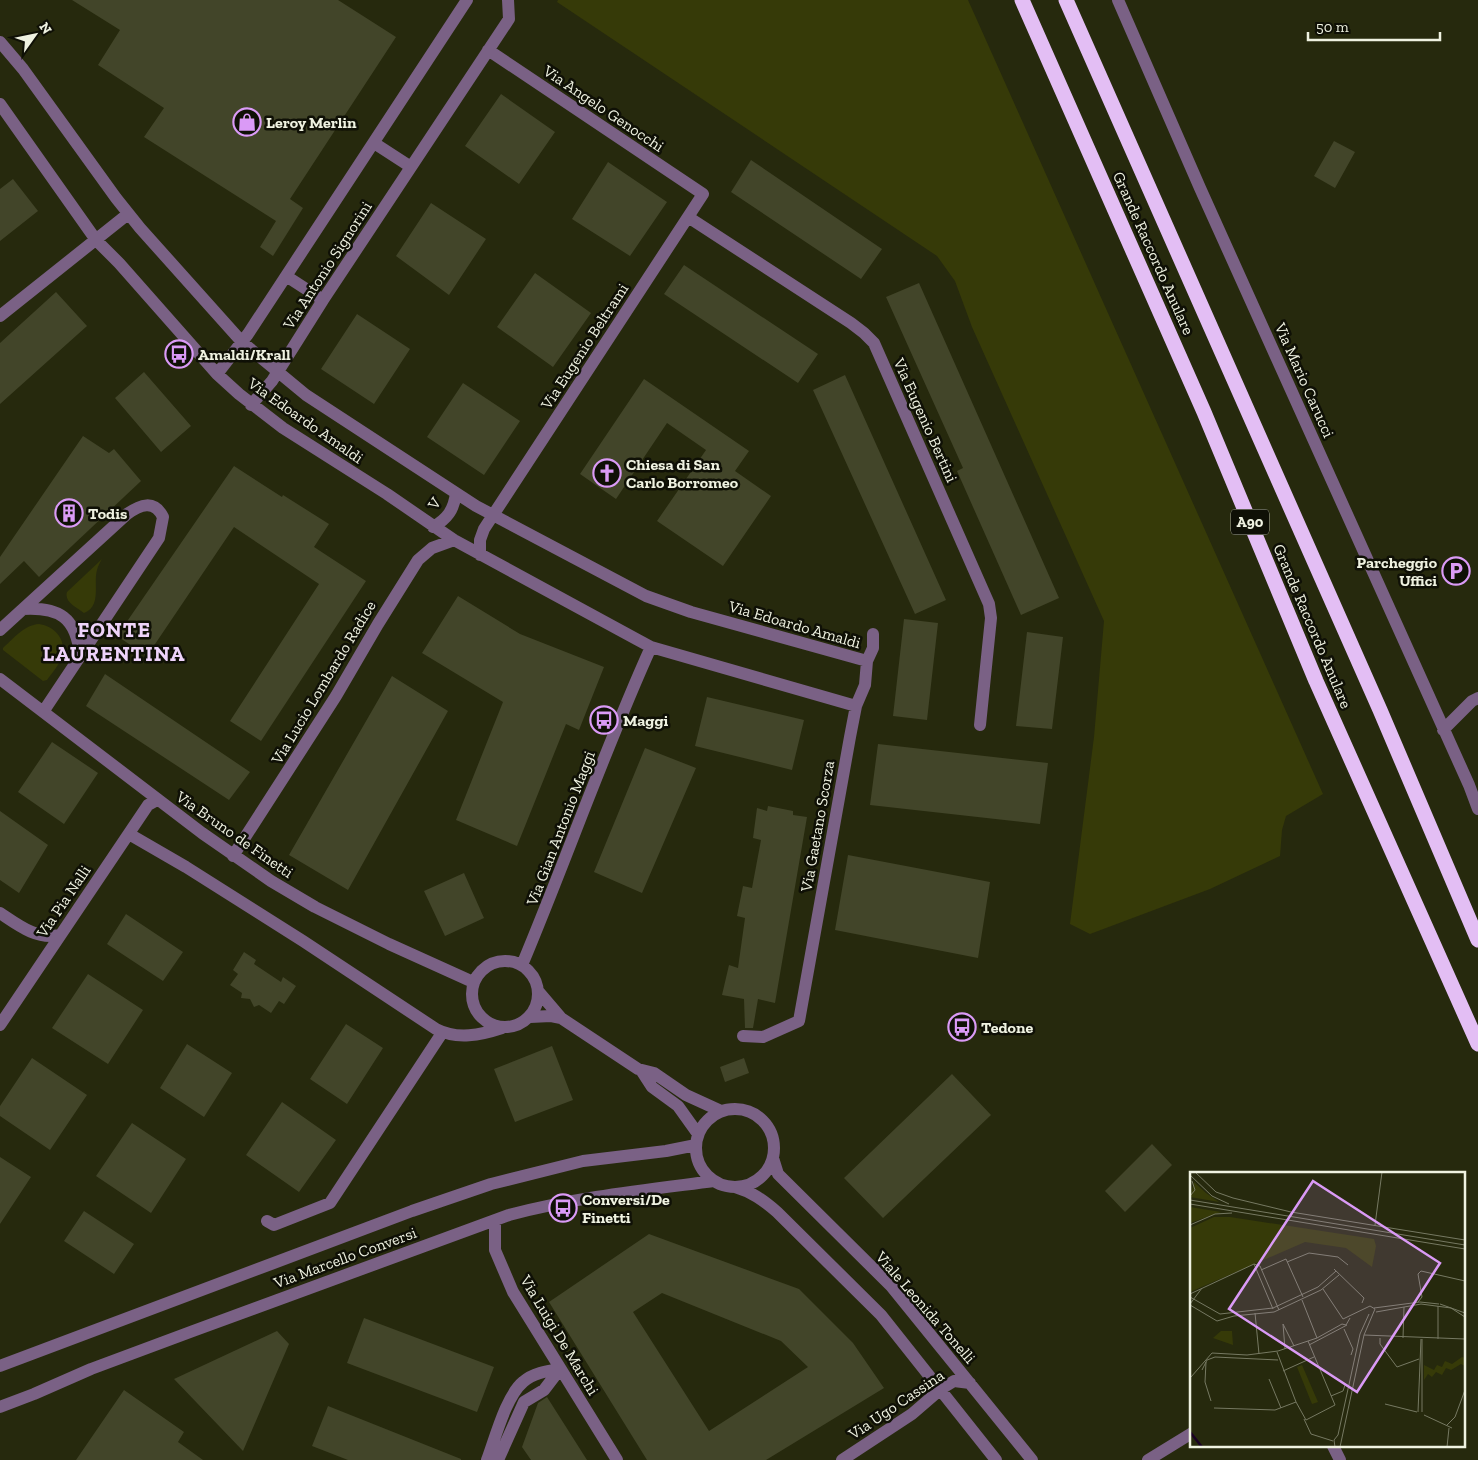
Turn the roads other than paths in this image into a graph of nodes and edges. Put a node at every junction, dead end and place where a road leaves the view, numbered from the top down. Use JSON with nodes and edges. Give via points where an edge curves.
{"nodes":[{"id":1,"x":467,"y":0,"type":"edge"},
{"id":2,"x":508,"y":0,"type":"edge"},
{"id":3,"x":1022,"y":0,"type":"edge"},
{"id":4,"x":1066,"y":0,"type":"edge"},
{"id":5,"x":1118,"y":0,"type":"edge"},
{"id":6,"x":0,"y":42,"type":"edge"},
{"id":7,"x":488,"y":50,"type":"junction"},
{"id":8,"x":0,"y":104,"type":"edge"},
{"id":9,"x":374,"y":143,"type":"junction"},
{"id":10,"x":411,"y":168,"type":"junction"},
{"id":11,"x":703,"y":194,"type":"joint"},
{"id":12,"x":128,"y":214,"type":"junction"},
{"id":13,"x":688,"y":217,"type":"junction"},
{"id":14,"x":96,"y":240,"type":"junction"},
{"id":15,"x":286,"y":276,"type":"junction"},
{"id":16,"x":322,"y":300,"type":"junction"},
{"id":17,"x":0,"y":316,"type":"edge"},
{"id":18,"x":242,"y":342,"type":"junction"},
{"id":19,"x":277,"y":372,"type":"junction"},
{"id":20,"x":217,"y":374,"type":"junction"},
{"id":21,"x":251,"y":405,"type":"junction"},
{"id":22,"x":456,"y":493,"type":"junction"},
{"id":23,"x":492,"y":516,"type":"junction"},
{"id":24,"x":433,"y":527,"type":"junction"},
{"id":25,"x":454,"y":540,"type":"junction"},
{"id":26,"x":480,"y":555,"type":"junction"},
{"id":27,"x":23,"y":609,"type":"junction"},
{"id":28,"x":0,"y":630,"type":"edge"},
{"id":29,"x":873,"y":634,"type":"dead end"},
{"id":30,"x":651,"y":647,"type":"junction"},
{"id":31,"x":80,"y":655,"type":"junction"},
{"id":32,"x":867,"y":661,"type":"junction"},
{"id":33,"x":0,"y":679,"type":"edge"},
{"id":34,"x":1478,"y":698,"type":"edge"},
{"id":35,"x":856,"y":706,"type":"junction"},
{"id":36,"x":43,"y":712,"type":"junction"},
{"id":37,"x":980,"y":725,"type":"dead end"},
{"id":38,"x":1443,"y":730,"type":"junction"},
{"id":39,"x":158,"y":800,"type":"junction"},
{"id":40,"x":1478,"y":809,"type":"edge"},
{"id":41,"x":129,"y":834,"type":"junction"},
{"id":42,"x":233,"y":856,"type":"junction"},
{"id":43,"x":0,"y":913,"type":"edge"},
{"id":44,"x":60,"y":935,"type":"junction"},
{"id":45,"x":1478,"y":940,"type":"edge"},
{"id":46,"x":522,"y":965,"type":"junction"},
{"id":47,"x":473,"y":982,"type":"junction"},
{"id":48,"x":538,"y":990,"type":"junction"},
{"id":49,"x":530,"y":1017,"type":"junction"},
{"id":50,"x":561,"y":1018,"type":"junction"},
{"id":51,"x":0,"y":1025,"type":"edge"},
{"id":52,"x":502,"y":1028,"type":"junction"},
{"id":53,"x":442,"y":1032,"type":"junction"},
{"id":54,"x":743,"y":1036,"type":"dead end"},
{"id":55,"x":1478,"y":1044,"type":"edge"},
{"id":56,"x":641,"y":1070,"type":"junction"},
{"id":57,"x":721,"y":1111,"type":"junction"},
{"id":58,"x":697,"y":1139,"type":"junction"},
{"id":59,"x":773,"y":1158,"type":"junction"},
{"id":60,"x":714,"y":1181,"type":"junction"},
{"id":61,"x":735,"y":1187,"type":"junction"},
{"id":62,"x":267,"y":1220,"type":"dead end"},
{"id":63,"x":495,"y":1220,"type":"junction"},
{"id":64,"x":0,"y":1366,"type":"edge"},
{"id":65,"x":560,"y":1369,"type":"junction"},
{"id":66,"x":970,"y":1383,"type":"junction"},
{"id":67,"x":941,"y":1389,"type":"junction"},
{"id":68,"x":0,"y":1407,"type":"edge"},
{"id":69,"x":1190,"y":1434,"type":"edge"},
{"id":70,"x":1334,"y":1448,"type":"edge"},
{"id":71,"x":487,"y":1460,"type":"edge"},
{"id":72,"x":498,"y":1460,"type":"edge"},
{"id":73,"x":617,"y":1460,"type":"edge"},
{"id":74,"x":842,"y":1460,"type":"edge"},
{"id":75,"x":996,"y":1460,"type":"edge"},
{"id":76,"x":1032,"y":1460,"type":"edge"},
{"id":77,"x":1148,"y":1460,"type":"edge"},
{"id":78,"x":1340,"y":1460,"type":"edge"}],
"edges":[{"from":1,"to":9,"type":"street","name":"Via Antonio Signorini"},
{"from":2,"to":7,"type":"street","name":"Via Antonio Signorini","via":[[509,19]]},
{"from":3,"to":55,"type":"highway","name":"Grande Raccordo Anulare","number":"A90","via":[[1204,412],[1316,680]]},
{"from":4,"to":45,"type":"highway","name":"Grande Raccordo Anulare","number":"A90","via":[[1380,710]]},
{"from":5,"to":38,"type":"street","name":"Via Mario Carucci"},
{"from":6,"to":12,"type":"street","name":"Via Edoardo Amaldi"},
{"from":7,"to":10,"type":"street","name":"Via Antonio Signorini"},
{"from":7,"to":11,"type":"street","name":"Via Angelo Genocchi"},
{"from":8,"to":14,"type":"street","name":"Via Edoardo Amaldi"},
{"from":9,"to":10,"type":"street"},
{"from":9,"to":15,"type":"street","name":"Via Antonio Signorini"},
{"from":10,"to":16,"type":"street","name":"Via Antonio Signorini"},
{"from":11,"to":13,"type":"street","name":"Via Eugenio Beltrami"},
{"from":12,"to":14,"type":"street"},
{"from":12,"to":18,"type":"street","name":"Via Edoardo Amaldi"},
{"from":13,"to":23,"type":"street","name":"Via Eugenio Beltrami"},
{"from":13,"to":37,"type":"street","name":"Via Eugenio Bertini","via":[[851,323],[874,343],[989,604],[991,618]]},
{"from":14,"to":17,"type":"street"},
{"from":14,"to":20,"type":"street","name":"Via Edoardo Amaldi"},
{"from":15,"to":16,"type":"street"},
{"from":15,"to":18,"type":"street","name":"Via Antonio Signorini"},
{"from":16,"to":19,"type":"street","name":"Via Antonio Signorini"},
{"from":18,"to":19,"type":"street","name":"Via Edoardo Amaldi"},
{"from":18,"to":20,"type":"street","name":"Via Antonio Signorini"},
{"from":19,"to":21,"type":"street","name":"Via Antonio Signorini"},
{"from":19,"to":22,"type":"street","name":"Via Edoardo Amaldi","via":[[306,395]]},
{"from":20,"to":21,"type":"street","name":"Via Edoardo Amaldi"},
{"from":21,"to":24,"type":"street","name":"Via Edoardo Amaldi"},
{"from":22,"to":23,"type":"street","name":"Via Edoardo Amaldi"},
{"from":22,"to":24,"type":"street","name":"V","via":[[449,515]]},
{"from":23,"to":26,"type":"street","via":[[482,532]]},
{"from":23,"to":32,"type":"street","name":"Via Edoardo Amaldi","via":[[660,602]]},
{"from":24,"to":25,"type":"street","name":"Via Edoardo Amaldi"},
{"from":25,"to":26,"type":"street","name":"Via Edoardo Amaldi"},
{"from":25,"to":42,"type":"street","name":"Via Lucio Lombardo Radice","via":[[432,548],[418,560]]},
{"from":26,"to":30,"type":"street","name":"Via Edoardo Amaldi"},
{"from":27,"to":28,"type":"street"},
{"from":27,"to":31,"type":"street","via":[[48,609],[64,616],[76,632]]},
{"from":27,"to":31,"type":"street","via":[[133,510],[150,505],[158,509],[162,517],[159,538]]},
{"from":29,"to":32,"type":"street","via":[[873,648]]},
{"from":30,"to":35,"type":"street","name":"Via Edoardo Amaldi"},
{"from":30,"to":46,"type":"street","name":"Via Gian Antonio Maggi","via":[[623,709]]},
{"from":31,"to":36,"type":"street"},
{"from":32,"to":35,"type":"street","name":"Via Edoardo Amaldi","via":[[866,685]]},
{"from":33,"to":36,"type":"street","name":"Via Bruno de Finetti"},
{"from":34,"to":38,"type":"street"},
{"from":35,"to":54,"type":"street","name":"Via Gaetano Scorza","via":[[799,1021],[764,1037]]},
{"from":36,"to":39,"type":"street","name":"Via Bruno de Finetti"},
{"from":38,"to":40,"type":"street","name":"Via Mario Carucci"},
{"from":39,"to":41,"type":"street","name":"Via Pia Nalli","via":[[148,805]]},
{"from":39,"to":42,"type":"street","name":"Via Bruno de Finetti"},
{"from":41,"to":44,"type":"street","name":"Via Pia Nalli"},
{"from":41,"to":53,"type":"street","via":[[194,872]]},
{"from":42,"to":47,"type":"street","name":"Via Bruno de Finetti","via":[[316,907]]},
{"from":43,"to":44,"type":"street","via":[[32,932],[49,937]]},
{"from":44,"to":51,"type":"street","name":"Via Pia Nalli"},
{"from":46,"to":47,"type":"street","via":[[494,962]]},
{"from":46,"to":48,"type":"street","via":[[533,976]]},
{"from":47,"to":52,"type":"street","via":[[472,1003],[476,1012],[492,1026]]},
{"from":48,"to":49,"type":"street","via":[[537,1004]]},
{"from":48,"to":50,"type":"street"},
{"from":49,"to":50,"type":"street"},
{"from":49,"to":52,"type":"street","via":[[512,1027]]},
{"from":50,"to":56,"type":"street"},
{"from":52,"to":53,"type":"street","via":[[470,1035]]},
{"from":53,"to":62,"type":"street","via":[[330,1203],[274,1224]]},
{"from":56,"to":57,"type":"street","via":[[654,1073],[686,1095]]},
{"from":56,"to":58,"type":"street","via":[[652,1086],[678,1106]]},
{"from":57,"to":58,"type":"street","via":[[708,1120]]},
{"from":57,"to":59,"type":"street","via":[[744,1110],[764,1122],[773,1141]]},
{"from":58,"to":60,"type":"street","via":[[699,1164]]},
{"from":58,"to":64,"type":"street","name":"Via Marcello Conversi","via":[[666,1151],[583,1161],[491,1184]]},
{"from":59,"to":61,"type":"street","via":[[759,1179]]},
{"from":59,"to":66,"type":"street","name":"Viale Leonida Tonelli","via":[[778,1174],[891,1286]]},
{"from":60,"to":61,"type":"street"},
{"from":60,"to":63,"type":"street","name":"Via Marcello Conversi","via":[[608,1194]]},
{"from":61,"to":67,"type":"street","via":[[749,1191],[784,1218],[881,1315]]},
{"from":63,"to":65,"type":"street","name":"Via Luigi De Marchi","via":[[495,1250],[513,1292]]},
{"from":63,"to":68,"type":"street","name":"Via Marcello Conversi","via":[[91,1369]]},
{"from":65,"to":71,"type":"street","via":[[541,1372],[524,1381],[513,1392]]},
{"from":65,"to":72,"type":"street","via":[[544,1390],[524,1402]]},
{"from":65,"to":73,"type":"street","name":"Via Luigi De Marchi"},
{"from":66,"to":67,"type":"street","name":"Via Ugo Cassina","via":[[954,1382]]},
{"from":66,"to":76,"type":"street","name":"Viale Leonida Tonelli"},
{"from":67,"to":74,"type":"street","name":"Via Ugo Cassina","via":[[912,1414]]},
{"from":67,"to":75,"type":"street"},
{"from":69,"to":77,"type":"street"},
{"from":70,"to":78,"type":"street"}]}
